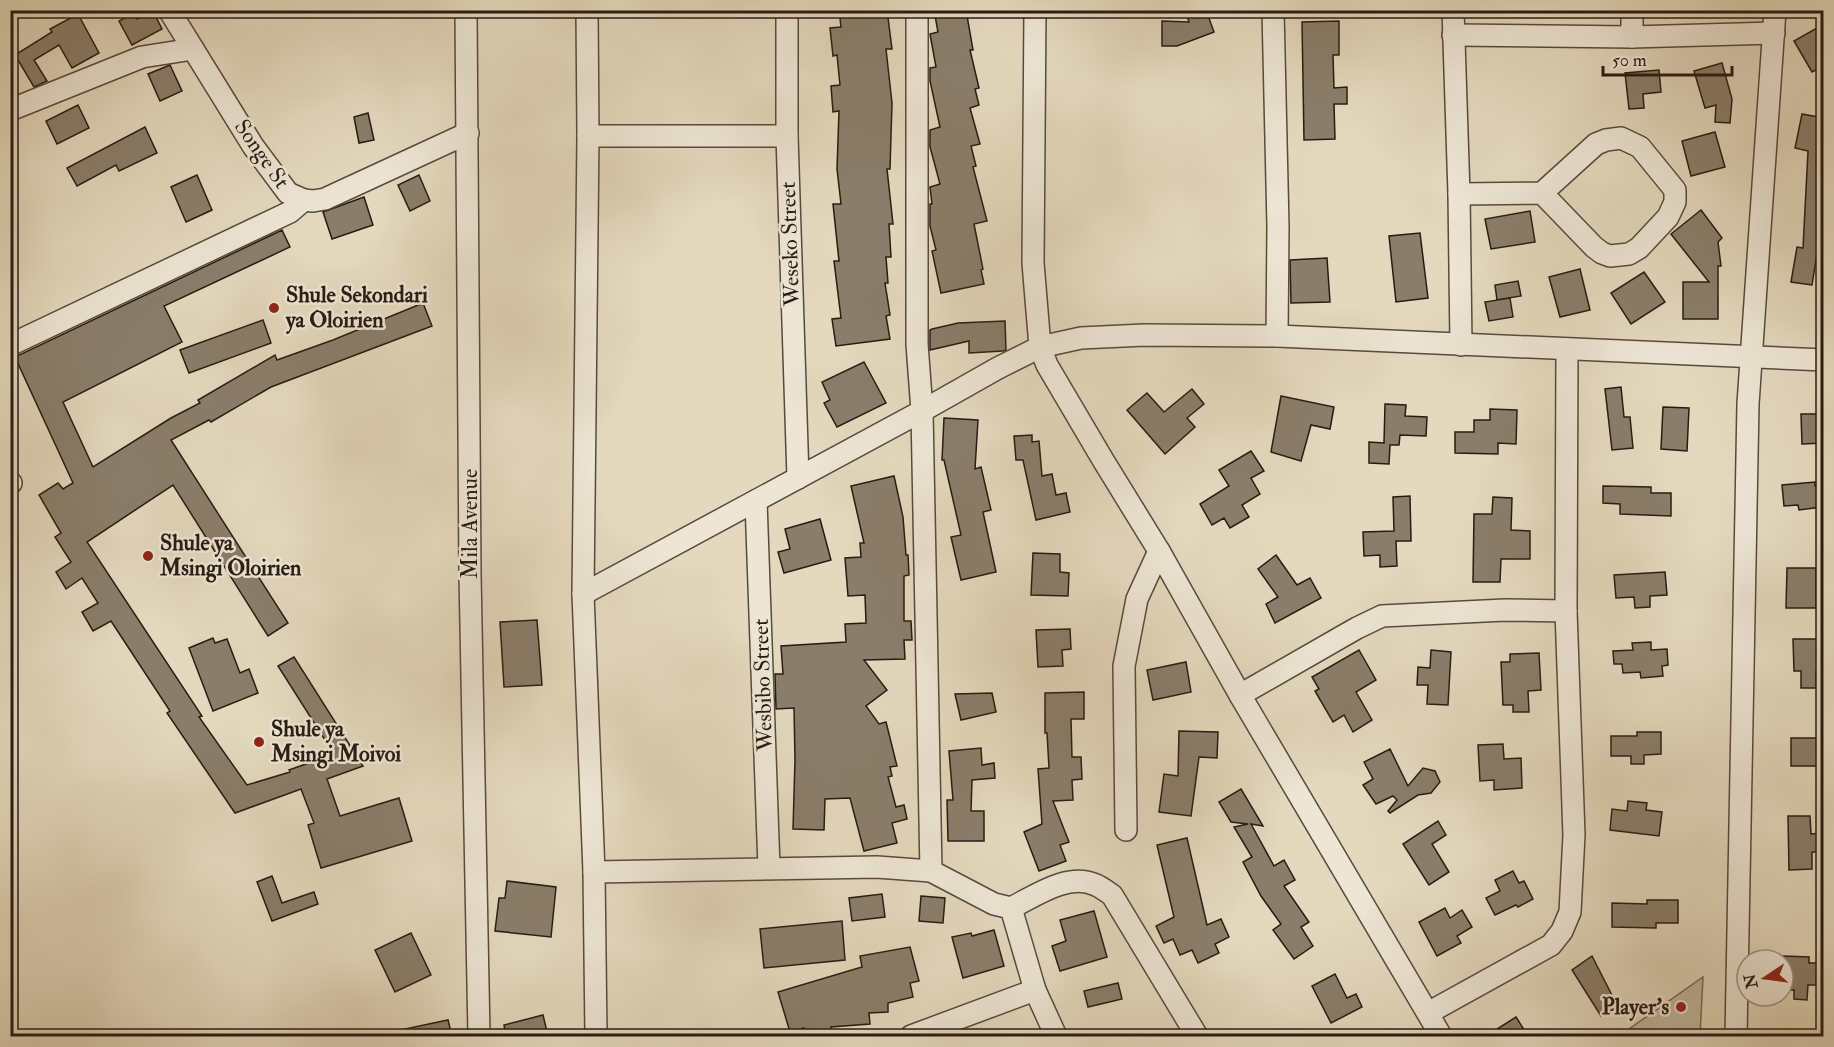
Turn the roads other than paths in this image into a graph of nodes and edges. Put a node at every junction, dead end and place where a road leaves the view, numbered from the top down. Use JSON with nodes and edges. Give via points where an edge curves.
{"nodes":[{"id":1,"x":169,"y":10,"type":"edge"},
{"id":2,"x":466,"y":10,"type":"edge"},
{"id":3,"x":587,"y":10,"type":"edge"},
{"id":4,"x":787,"y":10,"type":"edge"},
{"id":5,"x":1035,"y":10,"type":"edge"},
{"id":6,"x":1273,"y":10,"type":"edge"},
{"id":7,"x":1453,"y":10,"type":"edge"},
{"id":8,"x":1632,"y":10,"type":"edge"},
{"id":9,"x":1775,"y":10,"type":"edge"},
{"id":10,"x":917,"y":14,"type":"dead end"},
{"id":11,"x":1774,"y":33,"type":"junction"},
{"id":12,"x":1453,"y":35,"type":"junction"},
{"id":13,"x":1632,"y":37,"type":"junction"},
{"id":14,"x":193,"y":49,"type":"junction"},
{"id":15,"x":10,"y":110,"type":"edge"},
{"id":16,"x":468,"y":133,"type":"junction"},
{"id":17,"x":588,"y":136,"type":"junction"},
{"id":18,"x":786,"y":136,"type":"junction"},
{"id":19,"x":1459,"y":194,"type":"junction"},
{"id":20,"x":1542,"y":194,"type":"junction"},
{"id":21,"x":304,"y":200,"type":"junction"},
{"id":22,"x":1277,"y":336,"type":"junction"},
{"id":23,"x":10,"y":345,"type":"edge"},
{"id":24,"x":1461,"y":345,"type":"junction"},
{"id":25,"x":1040,"y":347,"type":"junction"},
{"id":26,"x":1566,"y":349,"type":"junction"},
{"id":27,"x":1751,"y":355,"type":"junction"},
{"id":28,"x":1824,"y":360,"type":"edge"},
{"id":29,"x":922,"y":411,"type":"junction"},
{"id":30,"x":798,"y":478,"type":"junction"},
{"id":31,"x":756,"y":501,"type":"junction"},
{"id":32,"x":1160,"y":551,"type":"junction"},
{"id":33,"x":583,"y":594,"type":"junction"},
{"id":34,"x":1566,"y":611,"type":"junction"},
{"id":35,"x":1240,"y":695,"type":"junction"},
{"id":36,"x":1126,"y":830,"type":"dead end"},
{"id":37,"x":769,"y":868,"type":"junction"},
{"id":38,"x":931,"y":871,"type":"junction"},
{"id":39,"x":594,"y":872,"type":"junction"},
{"id":40,"x":1011,"y":908,"type":"junction"},
{"id":41,"x":1035,"y":990,"type":"junction"},
{"id":42,"x":1428,"y":1013,"type":"junction"},
{"id":43,"x":479,"y":1036,"type":"edge"},
{"id":44,"x":596,"y":1036,"type":"edge"},
{"id":45,"x":911,"y":1036,"type":"edge"},
{"id":46,"x":1056,"y":1036,"type":"edge"},
{"id":47,"x":1197,"y":1036,"type":"edge"},
{"id":48,"x":1441,"y":1036,"type":"edge"},
{"id":49,"x":1736,"y":1036,"type":"edge"}],
"edges":[{"from":1,"to":14,"type":"street","name":"Songe St"},
{"from":2,"to":16,"type":"street","name":"Mila Avenue"},
{"from":3,"to":17,"type":"street"},
{"from":4,"to":18,"type":"street","name":"Weseko Street"},
{"from":5,"to":25,"type":"street","via":[[1033,263]]},
{"from":6,"to":22,"type":"street"},
{"from":7,"to":12,"type":"street"},
{"from":8,"to":13,"type":"street"},
{"from":9,"to":11,"type":"street"},
{"from":10,"to":29,"type":"street","via":[[916,344]]},
{"from":11,"to":13,"type":"street"},
{"from":11,"to":27,"type":"street"},
{"from":12,"to":13,"type":"street"},
{"from":12,"to":19,"type":"street"},
{"from":14,"to":15,"type":"street","via":[[142,57]]},
{"from":14,"to":21,"type":"street","name":"Songe St","via":[[253,146],[288,193]]},
{"from":16,"to":21,"type":"street","name":"Songe St","via":[[325,199]]},
{"from":16,"to":43,"type":"street","name":"Mila Avenue"},
{"from":17,"to":18,"type":"street"},
{"from":17,"to":33,"type":"street"},
{"from":18,"to":30,"type":"street","name":"Weseko Street"},
{"from":19,"to":20,"type":"street"},
{"from":19,"to":24,"type":"street"},
{"from":20,"to":20,"type":"street","via":[[1596,144],[1621,138],[1640,147],[1675,190],[1675,202],[1668,217],[1639,248],[1629,254],[1610,256],[1594,247]]},
{"from":21,"to":23,"type":"street","via":[[290,212]]},
{"from":22,"to":24,"type":"street"},
{"from":22,"to":25,"type":"street","via":[[1144,335],[1081,338]]},
{"from":24,"to":26,"type":"street"},
{"from":25,"to":29,"type":"street"},
{"from":25,"to":32,"type":"street","via":[[1047,365]]},
{"from":26,"to":27,"type":"street"},
{"from":26,"to":34,"type":"street"},
{"from":27,"to":28,"type":"street"},
{"from":27,"to":49,"type":"street"},
{"from":29,"to":30,"type":"street"},
{"from":29,"to":38,"type":"street"},
{"from":30,"to":31,"type":"street"},
{"from":31,"to":33,"type":"street"},
{"from":31,"to":37,"type":"street","name":"Wesbibo Street"},
{"from":32,"to":35,"type":"street"},
{"from":32,"to":36,"type":"street","via":[[1137,599],[1124,666]]},
{"from":33,"to":39,"type":"street"},
{"from":34,"to":35,"type":"street","via":[[1382,616]]},
{"from":34,"to":42,"type":"street","via":[[1574,835],[1570,912],[1551,945]]},
{"from":35,"to":42,"type":"street"},
{"from":37,"to":38,"type":"street"},
{"from":37,"to":39,"type":"street"},
{"from":38,"to":40,"type":"street","via":[[994,904]]},
{"from":39,"to":44,"type":"street"},
{"from":40,"to":41,"type":"street"},
{"from":40,"to":47,"type":"street","via":[[1064,882],[1095,884],[1112,896]]},
{"from":41,"to":45,"type":"street"},
{"from":41,"to":46,"type":"street"},
{"from":42,"to":48,"type":"street"}]}
